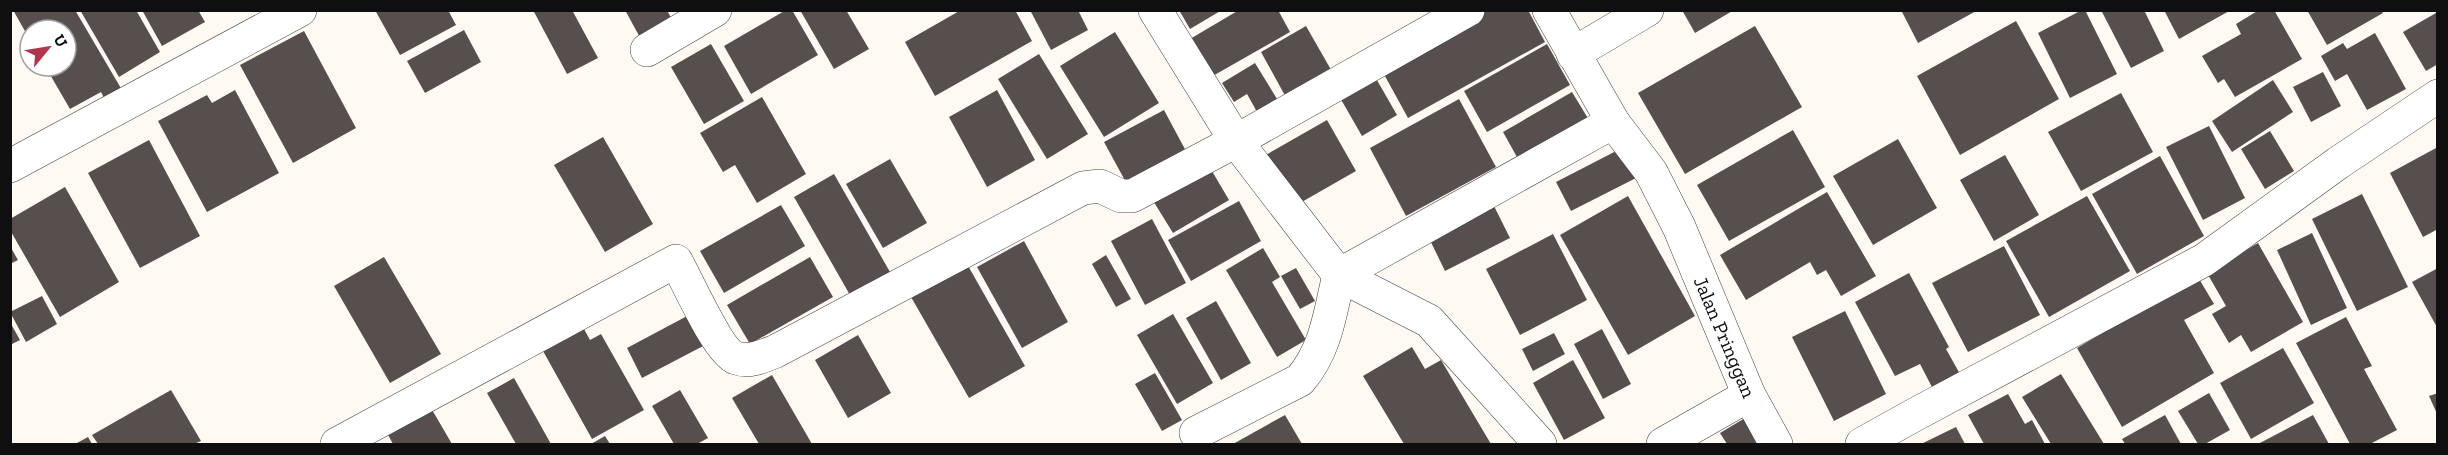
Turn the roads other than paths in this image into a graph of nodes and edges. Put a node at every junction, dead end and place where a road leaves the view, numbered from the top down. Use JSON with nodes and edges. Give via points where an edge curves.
{"nodes":[{"id":1,"x":300,"y":10,"type":"edge"},
{"id":2,"x":715,"y":10,"type":"edge"},
{"id":3,"x":1155,"y":10,"type":"edge"},
{"id":4,"x":1468,"y":10,"type":"edge"},
{"id":5,"x":1550,"y":10,"type":"edge"},
{"id":6,"x":1647,"y":10,"type":"edge"},
{"id":7,"x":646,"y":50,"type":"dead end"},
{"id":8,"x":1573,"y":54,"type":"junction"},
{"id":9,"x":2438,"y":96,"type":"edge"},
{"id":10,"x":1613,"y":122,"type":"junction"},
{"id":11,"x":1236,"y":141,"type":"junction"},
{"id":12,"x":10,"y":166,"type":"edge"},
{"id":13,"x":1339,"y":275,"type":"junction"},
{"id":14,"x":1749,"y":395,"type":"junction"},
{"id":15,"x":1196,"y":434,"type":"dead end"},
{"id":16,"x":337,"y":444,"type":"edge"},
{"id":17,"x":1540,"y":444,"type":"edge"},
{"id":18,"x":1662,"y":444,"type":"edge"},
{"id":19,"x":1776,"y":444,"type":"edge"},
{"id":20,"x":1863,"y":444,"type":"edge"}],
"edges":[{"from":1,"to":12,"type":"street"},
{"from":2,"to":7,"type":"street"},
{"from":3,"to":11,"type":"street"},
{"from":4,"to":11,"type":"street"},
{"from":5,"to":8,"type":"street","name":"Jalan Pringgan"},
{"from":6,"to":8,"type":"street"},
{"from":8,"to":10,"type":"street","name":"Jalan Pringgan"},
{"from":9,"to":20,"type":"street","via":[[2204,260]]},
{"from":10,"to":13,"type":"street"},
{"from":10,"to":14,"type":"street","name":"Jalan Pringgan","via":[[1651,172],[1679,227]]},
{"from":11,"to":13,"type":"street"},
{"from":11,"to":16,"type":"street","via":[[1132,196],[1121,196],[1100,186],[1083,188],[776,351],[756,358],[736,359],[723,348],[676,261]]},
{"from":13,"to":15,"type":"street","via":[[1323,344],[1300,380]]},
{"from":13,"to":17,"type":"street","via":[[1429,321]]},
{"from":14,"to":18,"type":"street"},
{"from":14,"to":19,"type":"street","name":"Jalan Pringgan"}]}
